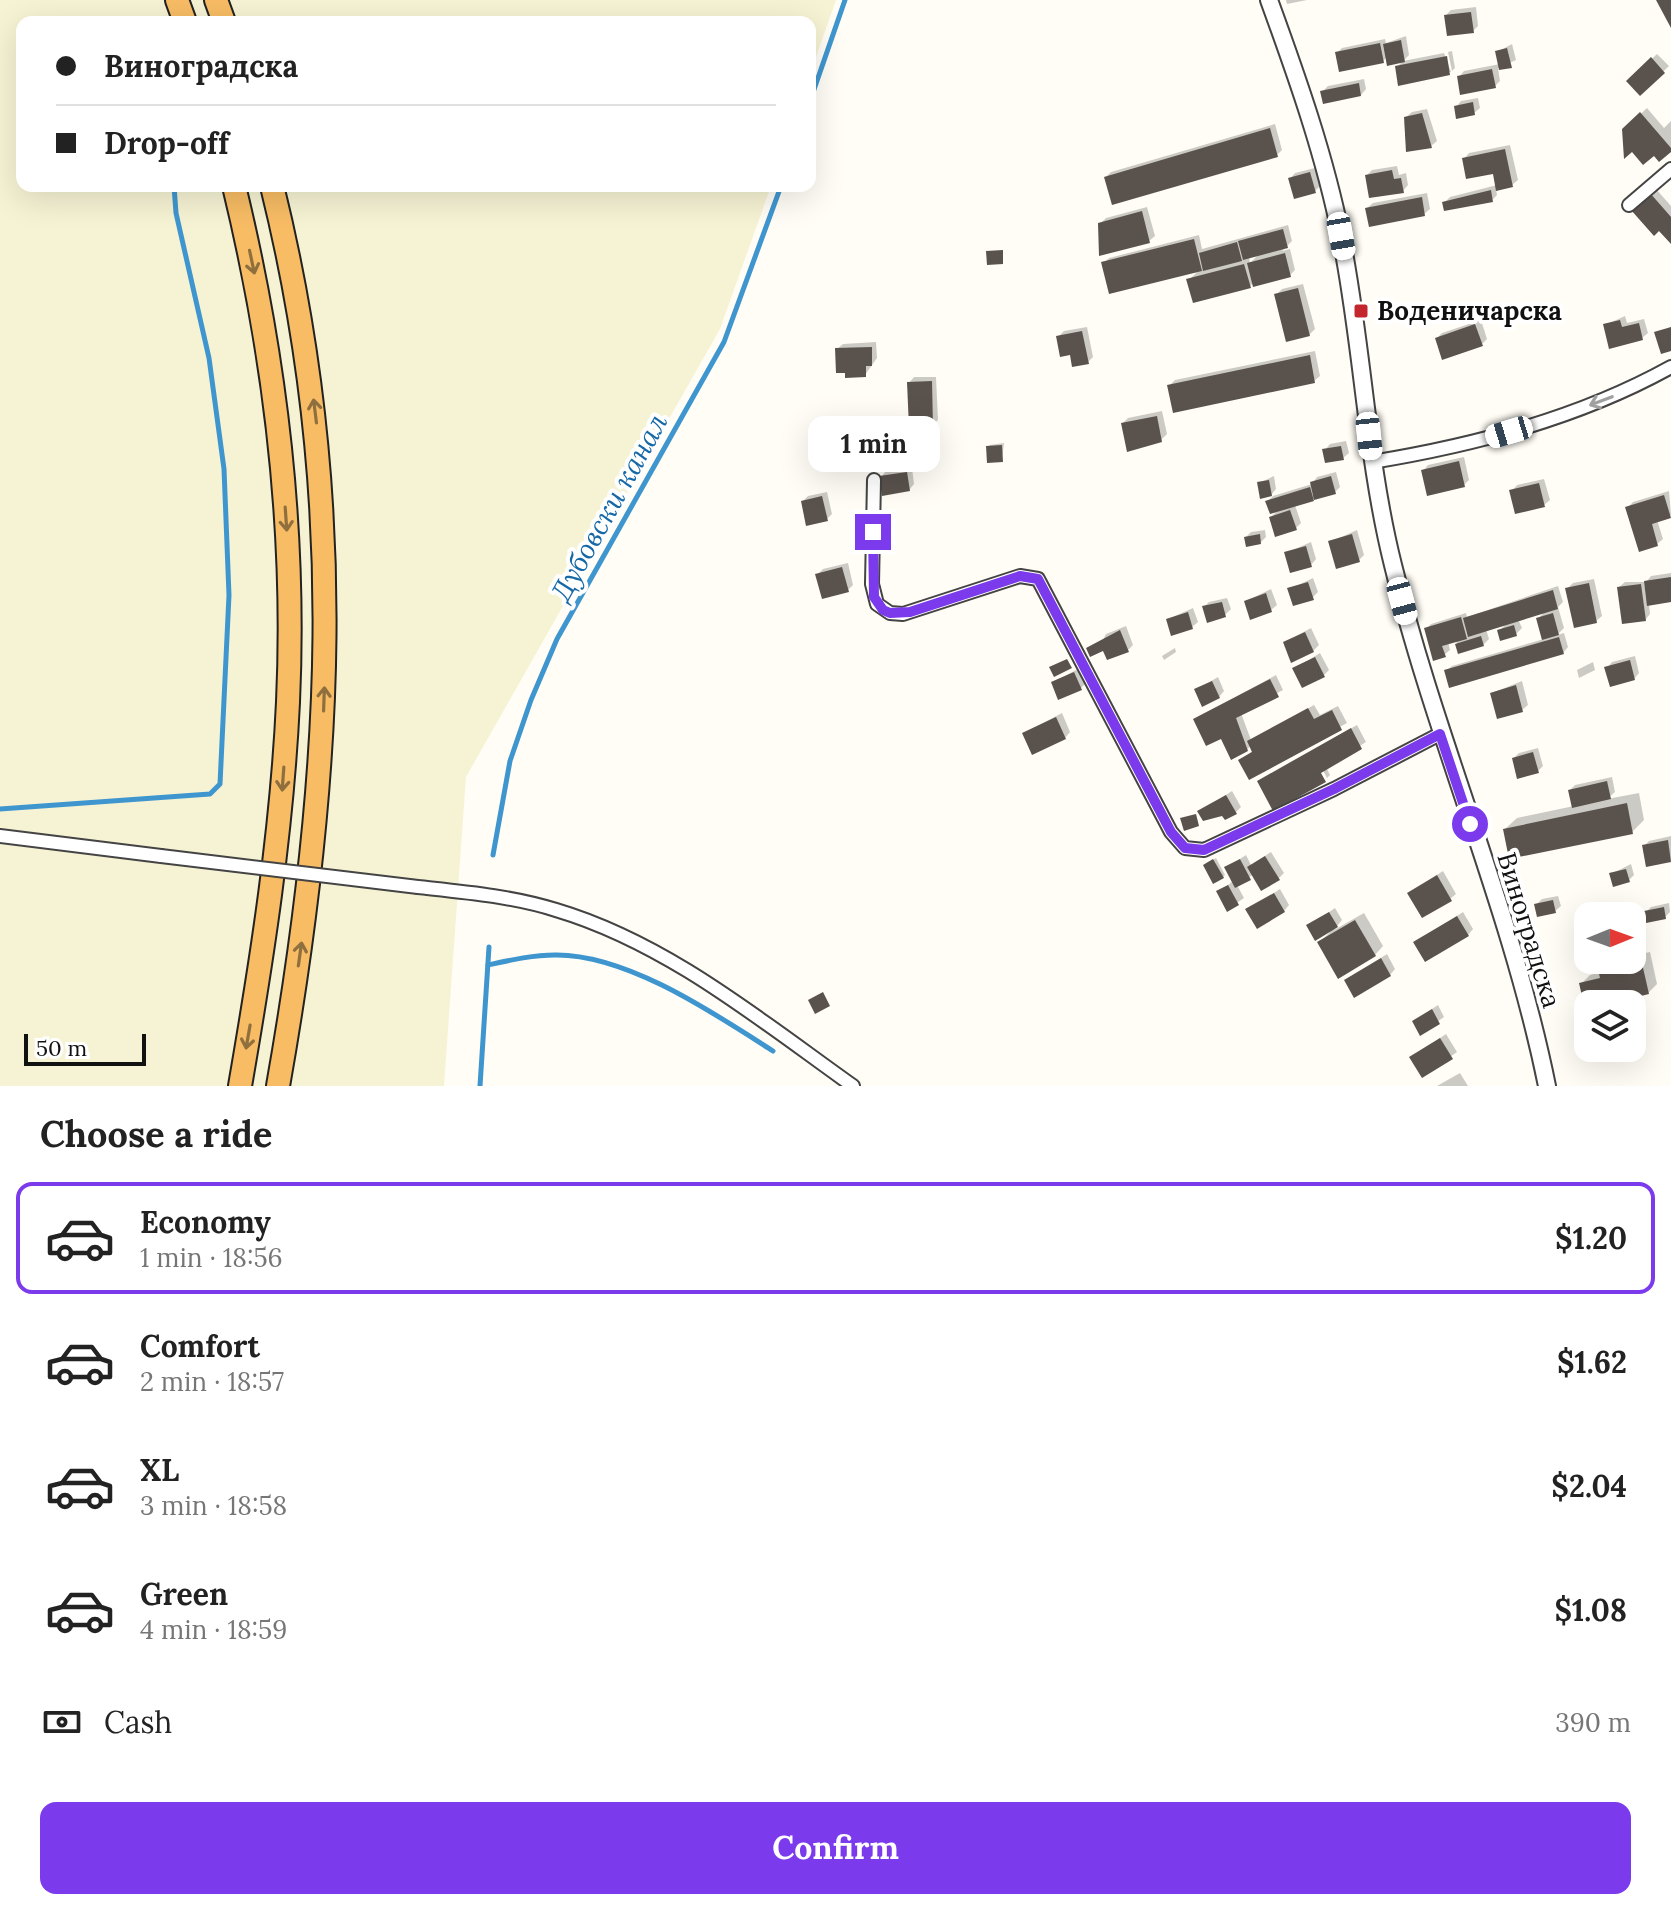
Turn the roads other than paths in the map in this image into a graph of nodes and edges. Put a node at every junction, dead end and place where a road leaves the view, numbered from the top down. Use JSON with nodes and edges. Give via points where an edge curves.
{"nodes":[{"id":1,"x":1269,"y":0,"type":"edge"},
{"id":2,"x":1671,"y":169,"type":"edge"},
{"id":3,"x":235,"y":192,"type":"edge"},
{"id":4,"x":273,"y":192,"type":"edge"},
{"id":5,"x":1629,"y":205,"type":"dead end"},
{"id":6,"x":1671,"y":367,"type":"edge"},
{"id":7,"x":1372,"y":462,"type":"junction"},
{"id":8,"x":874,"y":480,"type":"dead end"},
{"id":9,"x":1440,"y":734,"type":"junction"},
{"id":10,"x":0,"y":836,"type":"edge"},
{"id":11,"x":240,"y":1086,"type":"edge"},
{"id":12,"x":278,"y":1086,"type":"edge"},
{"id":13,"x":853,"y":1086,"type":"edge"},
{"id":14,"x":1547,"y":1086,"type":"edge"}],
"edges":[{"from":1,"to":7,"type":"street","name":"Виноградска","via":[[1341,236]]},
{"from":2,"to":5,"type":"street"},
{"from":3,"to":11,"type":"highway","one_way":true,"via":[[274,385],[288,540],[289,627],[274,865]]},
{"from":12,"to":4,"type":"highway","one_way":true,"via":[[317,809],[326,539],[311,382]]},
{"from":6,"to":7,"type":"street","one_way":true,"via":[[1621,394],[1558,417],[1493,437]]},
{"from":7,"to":9,"type":"street","name":"Виноградска","via":[[1394,569]]},
{"from":8,"to":9,"type":"street","via":[[872,584],[877,604],[903,614],[1020,576],[1038,579],[1171,832],[1185,848],[1204,850]]},
{"from":9,"to":14,"type":"street","name":"Виноградска","via":[[1514,953]]},
{"from":10,"to":13,"type":"street","bridge":true,"via":[[486,894],[556,910],[614,932],[704,981]]}]}
